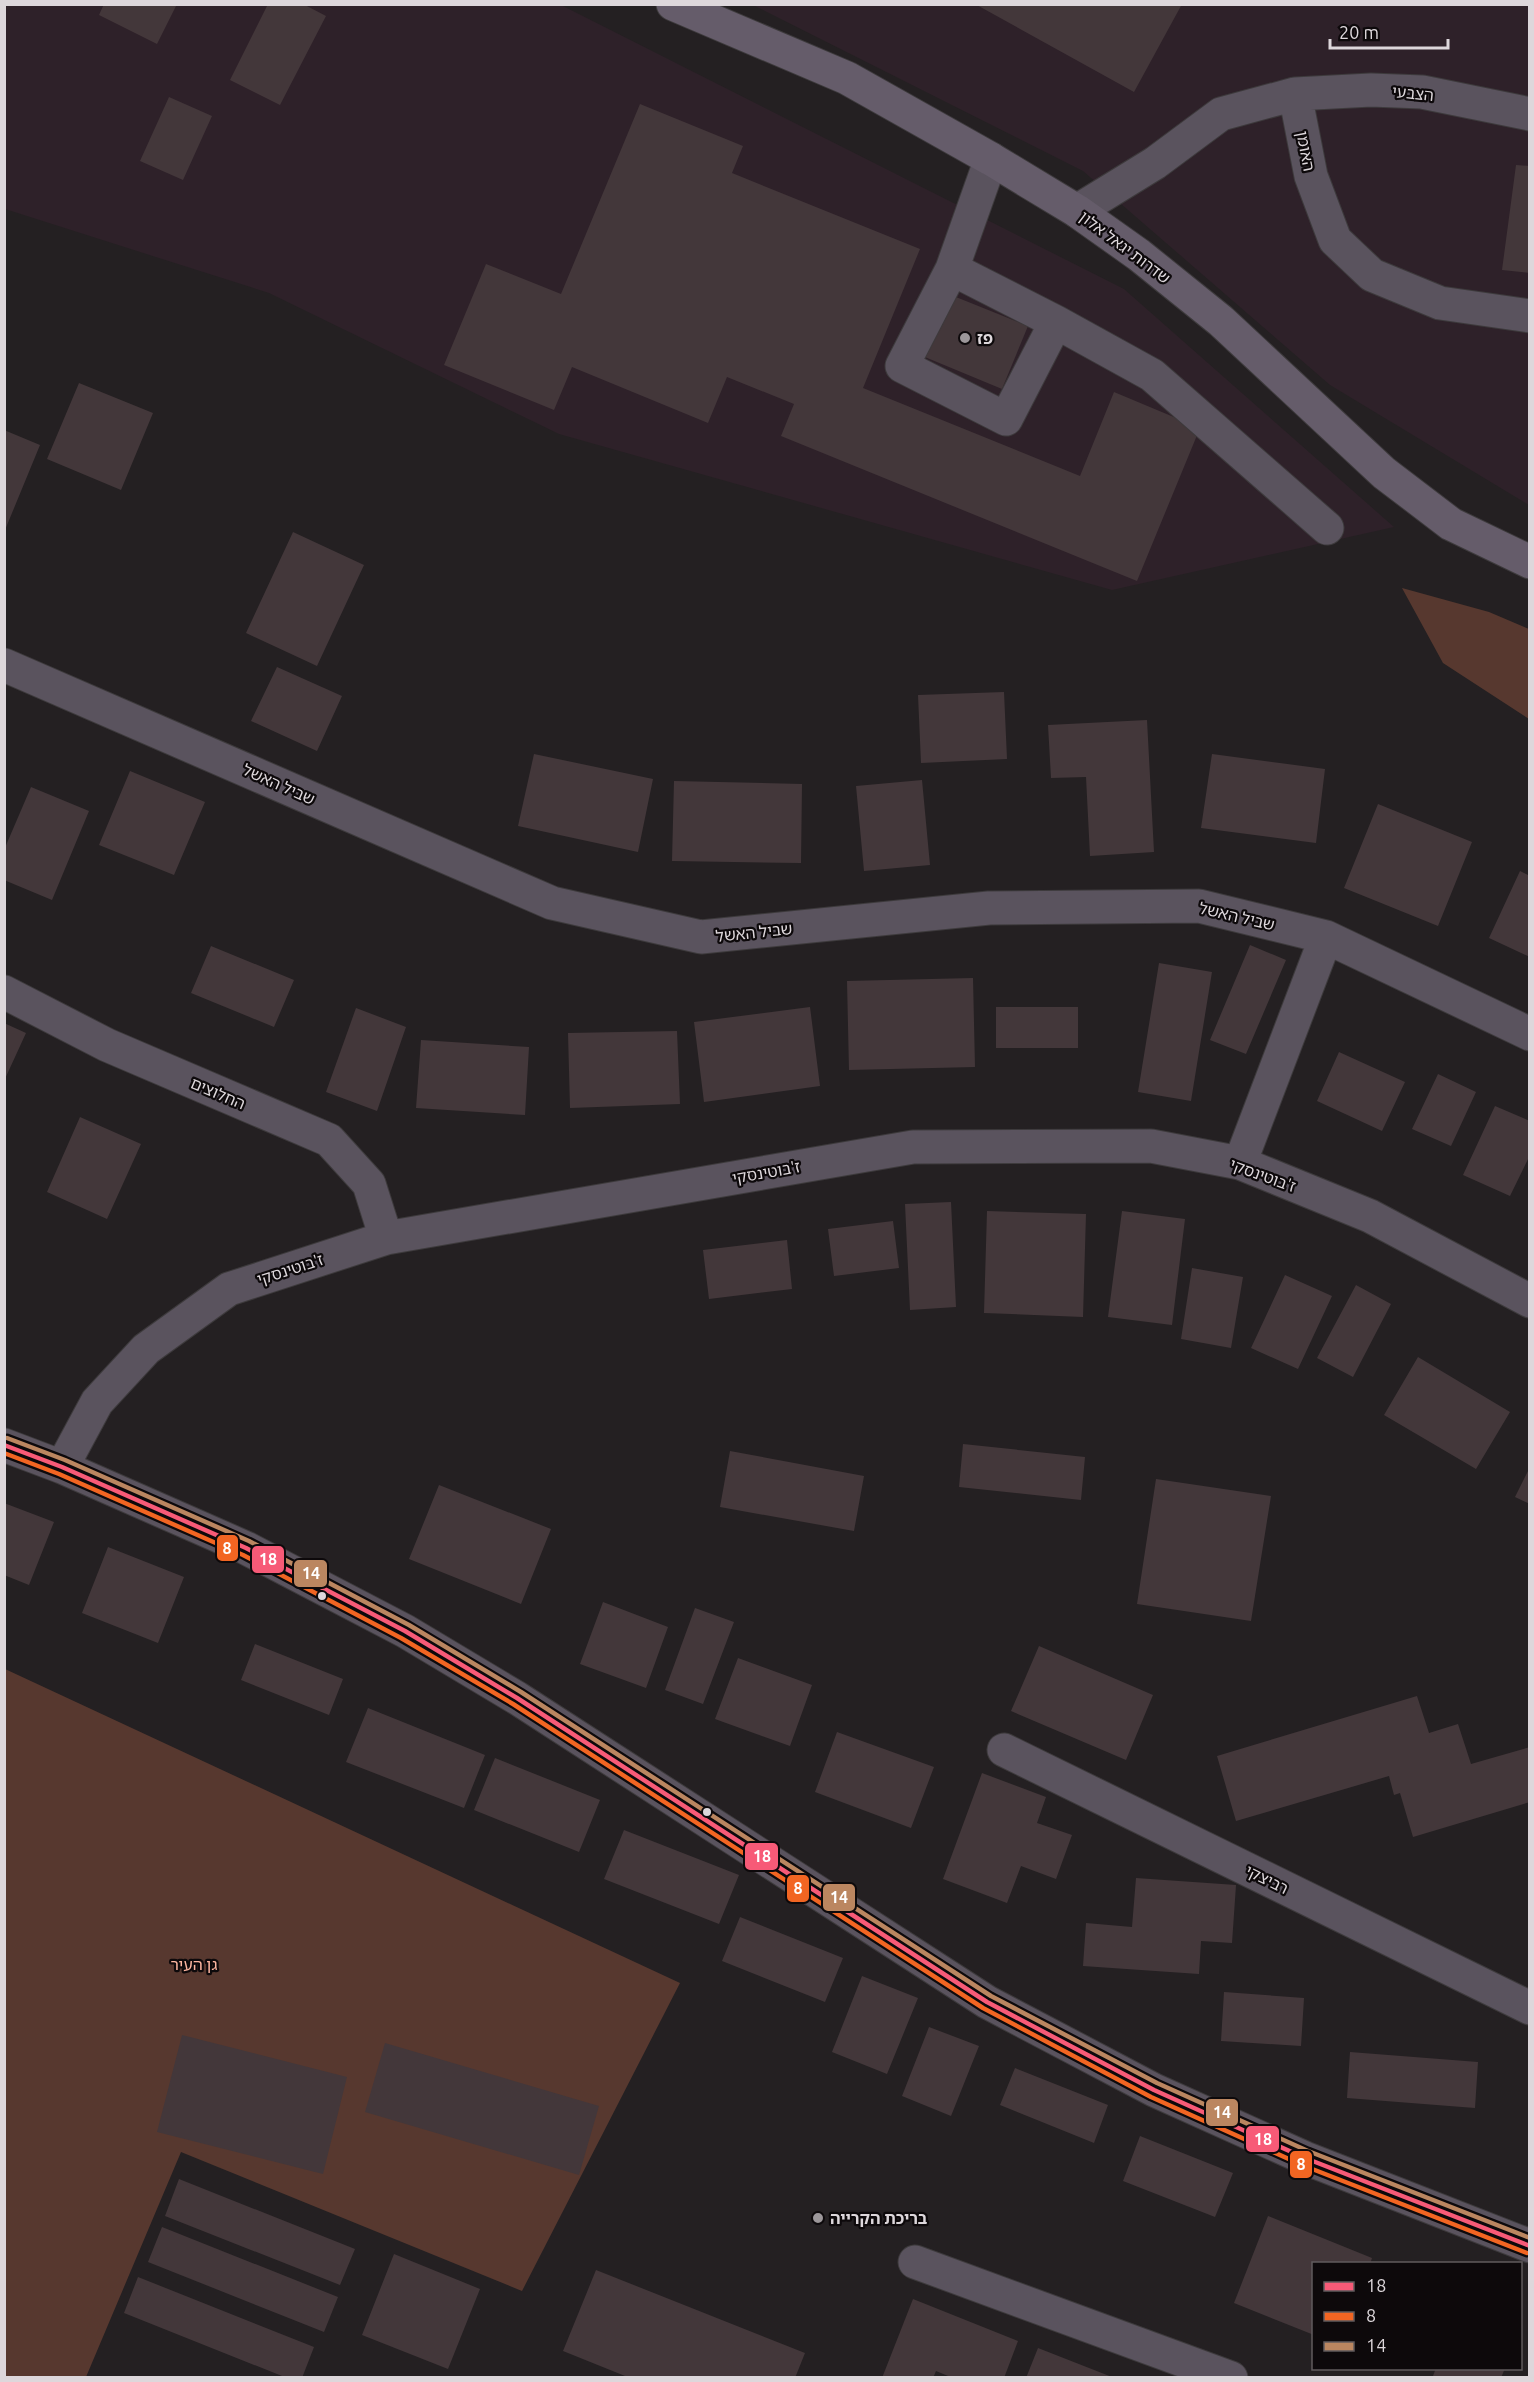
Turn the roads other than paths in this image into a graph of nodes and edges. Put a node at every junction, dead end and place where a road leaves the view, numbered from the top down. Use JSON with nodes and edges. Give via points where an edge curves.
{"nodes":[{"id":1,"x":673,"y":4,"type":"edge"},
{"id":2,"x":1295,"y":94,"type":"junction"},
{"id":3,"x":1530,"y":114,"type":"edge"},
{"id":4,"x":991,"y":159,"type":"junction"},
{"id":5,"x":1077,"y":211,"type":"junction"},
{"id":6,"x":952,"y":269,"type":"junction"},
{"id":7,"x":1530,"y":315,"type":"edge"},
{"id":8,"x":1056,"y":322,"type":"junction"},
{"id":9,"x":1327,"y":528,"type":"dead end"},
{"id":10,"x":1530,"y":562,"type":"edge"},
{"id":11,"x":4,"y":665,"type":"edge"},
{"id":12,"x":1326,"y":937,"type":"junction"},
{"id":13,"x":4,"y":992,"type":"edge"},
{"id":14,"x":1530,"y":1034,"type":"edge"},
{"id":15,"x":1240,"y":1163,"type":"junction"},
{"id":16,"x":386,"y":1238,"type":"junction"},
{"id":17,"x":1530,"y":1301,"type":"edge"},
{"id":18,"x":4,"y":1445,"type":"edge"},
{"id":19,"x":62,"y":1467,"type":"junction"},
{"id":20,"x":1004,"y":1750,"type":"dead end"},
{"id":21,"x":1530,"y":2008,"type":"edge"},
{"id":22,"x":1530,"y":2246,"type":"edge"},
{"id":23,"x":915,"y":2262,"type":"dead end"},
{"id":24,"x":1231,"y":2378,"type":"edge"}],
"edges":[{"from":1,"to":4,"type":"main road","name":"שדרות יגאל אלון","via":[[847,78]]},
{"from":2,"to":3,"type":"street","name":"הצבעי","via":[[1422,92]]},
{"from":2,"to":5,"type":"street","via":[[1221,114],[1155,163]]},
{"from":2,"to":7,"type":"street","name":"האומן","via":[[1311,176],[1335,240],[1372,274],[1440,303]]},
{"from":4,"to":5,"type":"main road","name":"שדרות יגאל אלון"},
{"from":4,"to":6,"type":"street"},
{"from":5,"to":10,"type":"main road","name":"שדרות יגאל אלון","via":[[1221,321],[1384,473],[1451,524]]},
{"from":6,"to":8,"type":"street"},
{"from":6,"to":8,"type":"street","via":[[902,366],[996,414],[1006,419]]},
{"from":8,"to":9,"type":"street","via":[[1152,375]]},
{"from":11,"to":12,"type":"street","name":"שביל האשל","via":[[552,903],[701,937],[989,908],[1199,906]]},
{"from":12,"to":14,"type":"street","name":"שביל האשל"},
{"from":12,"to":15,"type":"street"},
{"from":13,"to":16,"type":"street","name":"החלוצים","via":[[107,1045],[329,1140],[369,1184]]},
{"from":15,"to":16,"type":"street","name":"ז'בוטינסקי","via":[[1151,1146],[913,1147]]},
{"from":15,"to":17,"type":"street","name":"ז'בוטינסקי","via":[[1370,1216]]},
{"from":16,"to":19,"type":"street","name":"ז'בוטינסקי","via":[[229,1289],[146,1349],[97,1402]]},
{"from":18,"to":19,"type":"street"},
{"from":19,"to":22,"type":"street","via":[[246,1548],[405,1631],[517,1698],[987,2002],[1154,2090],[1305,2158]]},
{"from":20,"to":21,"type":"street","name":"רביצקי"},
{"from":23,"to":24,"type":"street"}]}
